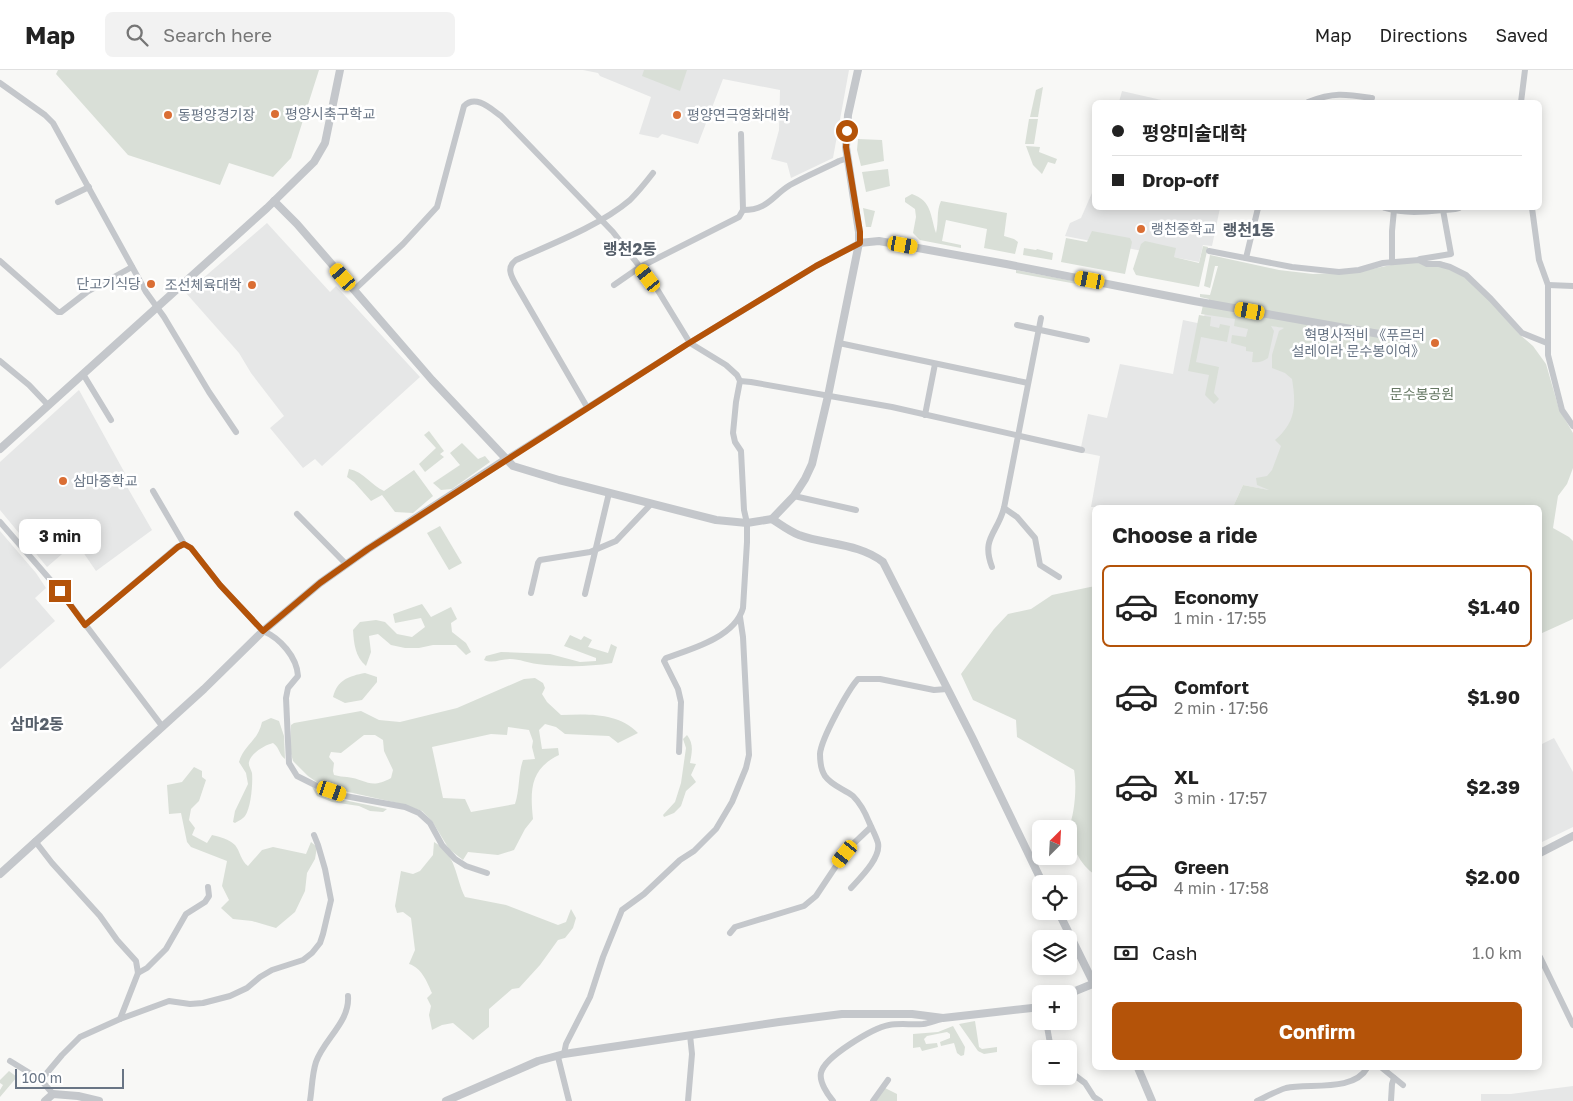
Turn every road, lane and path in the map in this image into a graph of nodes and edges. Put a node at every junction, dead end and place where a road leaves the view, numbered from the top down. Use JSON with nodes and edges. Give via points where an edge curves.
{"nodes":[{"id":1,"x":340,"y":70,"type":"edge"},
{"id":2,"x":858,"y":70,"type":"edge"},
{"id":3,"x":1524,"y":70,"type":"edge"},
{"id":4,"x":0,"y":83,"type":"edge"},
{"id":5,"x":1372,"y":98,"type":"dead end"},
{"id":6,"x":1314,"y":100,"type":"edge"},
{"id":7,"x":1522,"y":100,"type":"edge"},
{"id":8,"x":741,"y":134,"type":"dead end"},
{"id":9,"x":848,"y":158,"type":"junction"},
{"id":10,"x":654,"y":174,"type":"dead end"},
{"id":11,"x":89,"y":187,"type":"junction"},
{"id":12,"x":274,"y":201,"type":"junction"},
{"id":13,"x":58,"y":202,"type":"dead end"},
{"id":14,"x":743,"y":210,"type":"junction"},
{"id":15,"x":1258,"y":210,"type":"edge"},
{"id":16,"x":1394,"y":210,"type":"joint"},
{"id":17,"x":1443,"y":210,"type":"joint"},
{"id":18,"x":1532,"y":210,"type":"edge"},
{"id":19,"x":600,"y":220,"type":"junction"},
{"id":20,"x":860,"y":243,"type":"junction"},
{"id":21,"x":1209,"y":251,"type":"dead end"},
{"id":22,"x":1246,"y":258,"type":"junction"},
{"id":23,"x":1419,"y":260,"type":"junction"},
{"id":24,"x":0,"y":261,"type":"edge"},
{"id":25,"x":1392,"y":262,"type":"junction"},
{"id":26,"x":132,"y":267,"type":"junction"},
{"id":27,"x":640,"y":267,"type":"junction"},
{"id":28,"x":614,"y":285,"type":"dead end"},
{"id":29,"x":1548,"y":285,"type":"junction"},
{"id":30,"x":1573,"y":286,"type":"edge"},
{"id":31,"x":354,"y":290,"type":"junction"},
{"id":32,"x":156,"y":306,"type":"junction"},
{"id":33,"x":1041,"y":318,"type":"dead end"},
{"id":34,"x":1017,"y":325,"type":"dead end"},
{"id":35,"x":1039,"y":330,"type":"junction"},
{"id":36,"x":1087,"y":340,"type":"dead end"},
{"id":37,"x":1413,"y":340,"type":"dead end"},
{"id":38,"x":690,"y":343,"type":"junction"},
{"id":39,"x":839,"y":343,"type":"junction"},
{"id":40,"x":1547,"y":343,"type":"junction"},
{"id":41,"x":0,"y":361,"type":"edge"},
{"id":42,"x":935,"y":364,"type":"junction"},
{"id":43,"x":83,"y":374,"type":"junction"},
{"id":44,"x":740,"y":381,"type":"junction"},
{"id":45,"x":1028,"y":383,"type":"junction"},
{"id":46,"x":828,"y":396,"type":"junction"},
{"id":47,"x":48,"y":406,"type":"junction"},
{"id":48,"x":588,"y":407,"type":"junction"},
{"id":49,"x":925,"y":415,"type":"junction"},
{"id":50,"x":111,"y":420,"type":"dead end"},
{"id":51,"x":1573,"y":426,"type":"edge"},
{"id":52,"x":236,"y":432,"type":"dead end"},
{"id":53,"x":1018,"y":435,"type":"junction"},
{"id":54,"x":0,"y":449,"type":"edge"},
{"id":55,"x":1082,"y":450,"type":"dead end"},
{"id":56,"x":506,"y":459,"type":"junction"},
{"id":57,"x":153,"y":491,"type":"dead end"},
{"id":58,"x":609,"y":493,"type":"junction"},
{"id":59,"x":794,"y":496,"type":"junction"},
{"id":60,"x":651,"y":504,"type":"junction"},
{"id":61,"x":1004,"y":508,"type":"junction"},
{"id":62,"x":856,"y":510,"type":"dead end"},
{"id":63,"x":297,"y":514,"type":"dead end"},
{"id":64,"x":772,"y":519,"type":"junction"},
{"id":65,"x":0,"y":522,"type":"edge"},
{"id":66,"x":747,"y":523,"type":"junction"},
{"id":67,"x":184,"y":544,"type":"junction"},
{"id":68,"x":595,"y":550,"type":"junction"},
{"id":69,"x":346,"y":564,"type":"junction"},
{"id":70,"x":992,"y":567,"type":"dead end"},
{"id":71,"x":1058,"y":577,"type":"dead end"},
{"id":72,"x":530,"y":593,"type":"dead end"},
{"id":73,"x":585,"y":594,"type":"dead end"},
{"id":74,"x":740,"y":617,"type":"junction"},
{"id":75,"x":85,"y":625,"type":"junction"},
{"id":76,"x":263,"y":631,"type":"junction"},
{"id":77,"x":947,"y":689,"type":"junction"},
{"id":78,"x":162,"y":726,"type":"junction"},
{"id":79,"x":679,"y":752,"type":"dead end"},
{"id":80,"x":871,"y":828,"type":"junction"},
{"id":81,"x":314,"y":835,"type":"dead end"},
{"id":82,"x":1573,"y":836,"type":"edge"},
{"id":83,"x":35,"y":841,"type":"junction"},
{"id":84,"x":1542,"y":852,"type":"edge"},
{"id":85,"x":487,"y":873,"type":"dead end"},
{"id":86,"x":0,"y":874,"type":"edge"},
{"id":87,"x":1039,"y":875,"type":"edge"},
{"id":88,"x":208,"y":887,"type":"dead end"},
{"id":89,"x":851,"y":888,"type":"dead end"},
{"id":90,"x":1063,"y":920,"type":"edge"},
{"id":91,"x":730,"y":933,"type":"dead end"},
{"id":92,"x":1542,"y":961,"type":"edge"},
{"id":93,"x":138,"y":973,"type":"junction"},
{"id":94,"x":1092,"y":978,"type":"edge"},
{"id":95,"x":1092,"y":985,"type":"edge"},
{"id":96,"x":1077,"y":991,"type":"edge"},
{"id":97,"x":348,"y":996,"type":"dead end"},
{"id":98,"x":1032,"y":1008,"type":"edge"},
{"id":99,"x":943,"y":1018,"type":"junction"},
{"id":100,"x":120,"y":1019,"type":"junction"},
{"id":101,"x":1573,"y":1025,"type":"edge"},
{"id":102,"x":690,"y":1035,"type":"junction"},
{"id":103,"x":561,"y":1056,"type":"junction"},
{"id":104,"x":10,"y":1061,"type":"dead end"},
{"id":105,"x":1139,"y":1070,"type":"edge"},
{"id":106,"x":1365,"y":1070,"type":"edge"},
{"id":107,"x":1384,"y":1070,"type":"edge"},
{"id":108,"x":1077,"y":1077,"type":"edge"},
{"id":109,"x":1394,"y":1078,"type":"junction"},
{"id":110,"x":41,"y":1080,"type":"junction"},
{"id":111,"x":888,"y":1080,"type":"dead end"},
{"id":112,"x":1403,"y":1085,"type":"dead end"},
{"id":113,"x":54,"y":1094,"type":"junction"},
{"id":114,"x":461,"y":1098,"type":"edge"},
{"id":115,"x":1094,"y":1100,"type":"edge"},
{"id":116,"x":45,"y":1101,"type":"edge"},
{"id":117,"x":99,"y":1101,"type":"edge"},
{"id":118,"x":310,"y":1101,"type":"edge"},
{"id":119,"x":446,"y":1101,"type":"edge"},
{"id":120,"x":569,"y":1101,"type":"edge"},
{"id":121,"x":688,"y":1101,"type":"edge"},
{"id":122,"x":833,"y":1101,"type":"edge"},
{"id":123,"x":873,"y":1101,"type":"edge"},
{"id":124,"x":1152,"y":1101,"type":"edge"},
{"id":125,"x":1257,"y":1101,"type":"edge"},
{"id":126,"x":1391,"y":1101,"type":"edge"}],
"edges":[{"from":1,"to":12,"type":"street","via":[[321,151]]},
{"from":2,"to":9,"type":"street","via":[[848,114]]},
{"from":3,"to":7,"type":"street"},
{"from":4,"to":11,"type":"street","via":[[53,123]]},
{"from":5,"to":6,"type":"street","via":[[1342,93]]},
{"from":8,"to":14,"type":"street"},
{"from":9,"to":14,"type":"street","via":[[788,186],[763,206]]},
{"from":9,"to":20,"type":"street"},
{"from":10,"to":19,"type":"street","via":[[630,200]]},
{"from":11,"to":13,"type":"street"},
{"from":11,"to":26,"type":"street"},
{"from":12,"to":31,"type":"street"},
{"from":12,"to":32,"type":"street"},
{"from":14,"to":27,"type":"street","via":[[731,222]]},
{"from":15,"to":22,"type":"street"},
{"from":16,"to":17,"type":"street","via":[[1415,213]]},
{"from":16,"to":25,"type":"street"},
{"from":17,"to":23,"type":"street","via":[[1451,254]]},
{"from":18,"to":29,"type":"street","via":[[1539,260]]},
{"from":19,"to":27,"type":"street"},
{"from":19,"to":31,"type":"street","via":[[502,116],[486,105],[468,102],[464,106],[438,208]]},
{"from":19,"to":48,"type":"street","via":[[516,260],[510,268],[514,284]]},
{"from":20,"to":37,"type":"street","via":[[886,242]]},
{"from":20,"to":38,"type":"street"},
{"from":20,"to":39,"type":"street"},
{"from":21,"to":22,"type":"street"},
{"from":22,"to":25,"type":"street","via":[[1338,272]]},
{"from":23,"to":25,"type":"street"},
{"from":23,"to":40,"type":"street","via":[[1450,267],[1466,275],[1522,333]]},
{"from":24,"to":26,"type":"street","via":[[58,312]]},
{"from":26,"to":32,"type":"street"},
{"from":27,"to":28,"type":"street"},
{"from":27,"to":38,"type":"street"},
{"from":29,"to":30,"type":"street"},
{"from":29,"to":40,"type":"street"},
{"from":31,"to":56,"type":"street"},
{"from":32,"to":43,"type":"street"},
{"from":32,"to":52,"type":"street"},
{"from":33,"to":35,"type":"street"},
{"from":34,"to":35,"type":"street"},
{"from":35,"to":36,"type":"street"},
{"from":35,"to":45,"type":"street"},
{"from":38,"to":44,"type":"street","via":[[726,365]]},
{"from":38,"to":48,"type":"street"},
{"from":39,"to":42,"type":"street"},
{"from":39,"to":46,"type":"street"},
{"from":40,"to":51,"type":"street","via":[[1562,410]]},
{"from":41,"to":47,"type":"street"},
{"from":42,"to":45,"type":"street"},
{"from":42,"to":49,"type":"street"},
{"from":43,"to":47,"type":"street"},
{"from":43,"to":50,"type":"street"},
{"from":44,"to":46,"type":"street"},
{"from":44,"to":66,"type":"street","via":[[733,433],[741,451]]},
{"from":45,"to":53,"type":"street"},
{"from":46,"to":49,"type":"street"},
{"from":46,"to":59,"type":"street","via":[[812,464]]},
{"from":47,"to":54,"type":"street"},
{"from":48,"to":56,"type":"street"},
{"from":49,"to":53,"type":"street"},
{"from":53,"to":55,"type":"street"},
{"from":53,"to":61,"type":"street"},
{"from":56,"to":58,"type":"street","via":[[526,471]]},
{"from":56,"to":69,"type":"street"},
{"from":57,"to":67,"type":"street"},
{"from":58,"to":60,"type":"street"},
{"from":58,"to":68,"type":"street"},
{"from":59,"to":62,"type":"street"},
{"from":59,"to":64,"type":"street"},
{"from":60,"to":66,"type":"street","via":[[716,520]]},
{"from":60,"to":68,"type":"street","via":[[616,541]]},
{"from":61,"to":70,"type":"street","via":[[987,548]]},
{"from":61,"to":71,"type":"street","via":[[1017,517],[1035,538],[1040,565]]},
{"from":63,"to":69,"type":"street"},
{"from":64,"to":66,"type":"street"},
{"from":64,"to":77,"type":"street","via":[[798,534],[874,555],[882,562]]},
{"from":65,"to":75,"type":"street"},
{"from":66,"to":74,"type":"street"},
{"from":67,"to":75,"type":"street"},
{"from":67,"to":76,"type":"street"},
{"from":68,"to":72,"type":"street","via":[[540,560]]},
{"from":68,"to":73,"type":"street"},
{"from":69,"to":76,"type":"street"},
{"from":74,"to":79,"type":"street","via":[[706,644],[664,661],[682,702]]},
{"from":74,"to":103,"type":"street","via":[[749,755],[746,768],[716,829],[622,910],[590,997]]},
{"from":75,"to":78,"type":"street"},
{"from":76,"to":78,"type":"street"},
{"from":76,"to":85,"type":"street","via":[[284,647],[298,673],[288,688],[286,698],[289,763],[297,776],[344,796],[405,807],[419,813],[455,859]]},
{"from":77,"to":80,"type":"street","via":[[858,679],[848,695],[823,742],[821,767],[830,781],[860,803]]},
{"from":77,"to":87,"type":"street"},
{"from":78,"to":83,"type":"street"},
{"from":80,"to":89,"type":"street","via":[[879,845],[877,853]]},
{"from":80,"to":91,"type":"street","via":[[852,845],[816,896],[804,906],[735,927]]},
{"from":81,"to":100,"type":"street","via":[[325,869],[330,900],[320,943],[312,953],[303,960],[272,970],[230,996],[190,1004],[169,1001]]},
{"from":82,"to":84,"type":"street"},
{"from":83,"to":86,"type":"street"},
{"from":83,"to":93,"type":"street","via":[[136,961]]},
{"from":88,"to":93,"type":"street","via":[[210,896],[186,914],[166,948]]},
{"from":90,"to":94,"type":"street"},
{"from":92,"to":101,"type":"street"},
{"from":93,"to":100,"type":"street"},
{"from":95,"to":96,"type":"street"},
{"from":97,"to":118,"type":"street","via":[[345,1015],[316,1063]]},
{"from":98,"to":99,"type":"street"},
{"from":99,"to":102,"type":"street","via":[[912,1014],[842,1014]]},
{"from":99,"to":122,"type":"street","via":[[925,1024],[888,1025],[869,1032],[847,1047],[830,1060],[820,1075]]},
{"from":100,"to":110,"type":"street","via":[[80,1037]]},
{"from":102,"to":103,"type":"street"},
{"from":102,"to":121,"type":"street","via":[[692,1054]]},
{"from":103,"to":114,"type":"street","via":[[538,1061]]},
{"from":103,"to":120,"type":"street"},
{"from":104,"to":110,"type":"street"},
{"from":105,"to":124,"type":"street"},
{"from":106,"to":125,"type":"street","via":[[1359,1078],[1347,1083],[1285,1089]]},
{"from":107,"to":109,"type":"street"},
{"from":108,"to":115,"type":"street","via":[[1085,1083]]},
{"from":109,"to":112,"type":"street"},
{"from":109,"to":126,"type":"street"},
{"from":110,"to":113,"type":"street"},
{"from":111,"to":123,"type":"street"},
{"from":113,"to":116,"type":"street"},
{"from":113,"to":117,"type":"street"},
{"from":114,"to":119,"type":"street"}]}
